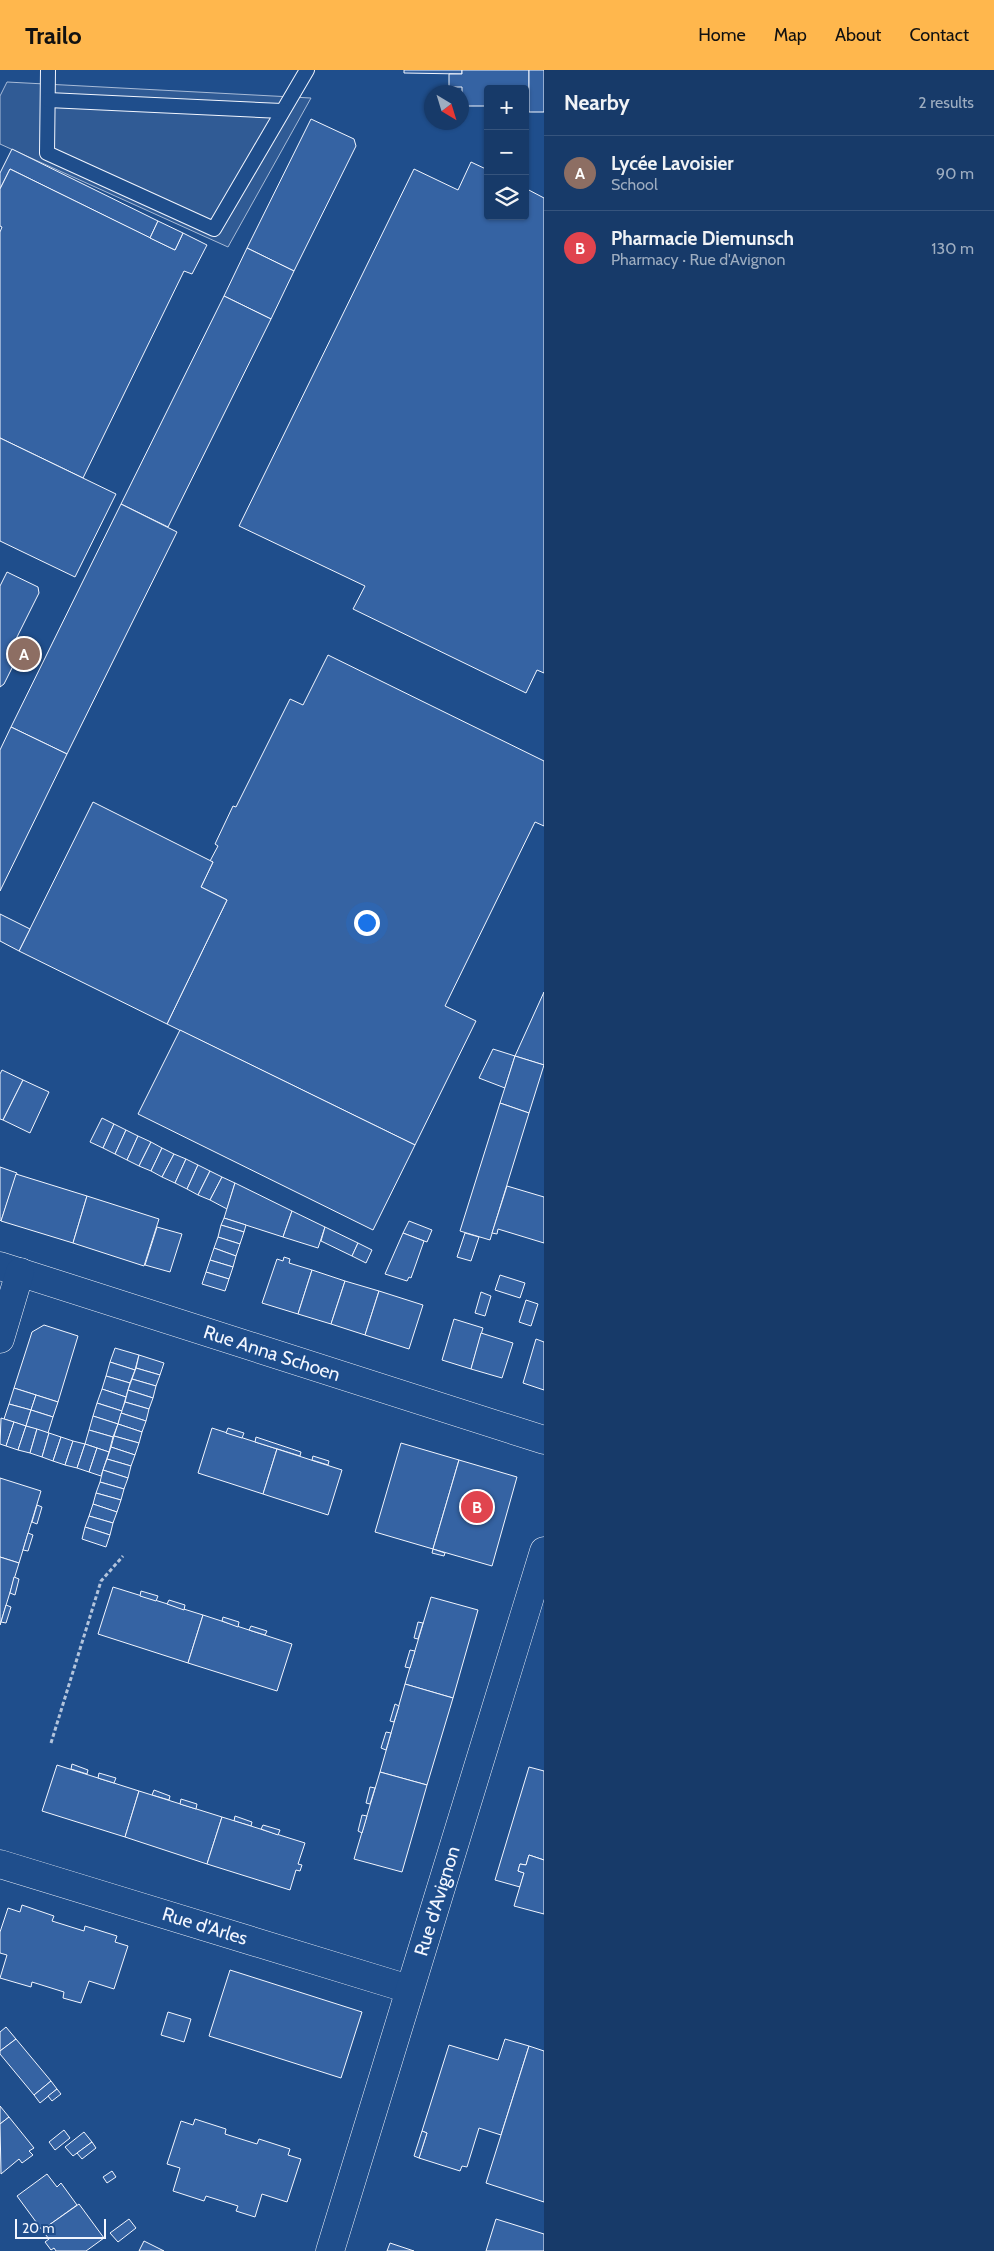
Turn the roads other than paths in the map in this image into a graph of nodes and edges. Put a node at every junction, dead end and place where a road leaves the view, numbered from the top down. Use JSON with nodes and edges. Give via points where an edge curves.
{"nodes":[{"id":1,"x":48,"y":70,"type":"edge"},
{"id":2,"x":307,"y":70,"type":"edge"},
{"id":3,"x":48,"y":100,"type":"junction"},
{"id":4,"x":282,"y":111,"type":"junction"},
{"id":5,"x":10,"y":1269,"type":"edge"},
{"id":6,"x":0,"y":1339,"type":"edge"},
{"id":7,"x":544,"y":1440,"type":"edge"},
{"id":8,"x":544,"y":1551,"type":"edge"},
{"id":9,"x":0,"y":1864,"type":"edge"},
{"id":10,"x":410,"y":1989,"type":"junction"},
{"id":11,"x":330,"y":2251,"type":"edge"}],
"edges":[{"from":1,"to":3,"type":"lane"},
{"from":2,"to":4,"type":"lane"},
{"from":3,"to":4,"type":"lane"},
{"from":3,"to":4,"type":"lane","via":[[47,153],[214,229]]},
{"from":5,"to":6,"type":"street"},
{"from":5,"to":7,"type":"street","name":"Rue Anna Schoen"},
{"from":8,"to":10,"type":"street","name":"Rue d'Avignon"},
{"from":9,"to":10,"type":"street","name":"Rue d'Arles"},
{"from":10,"to":11,"type":"street","name":"Rue d'Avignon"}]}
